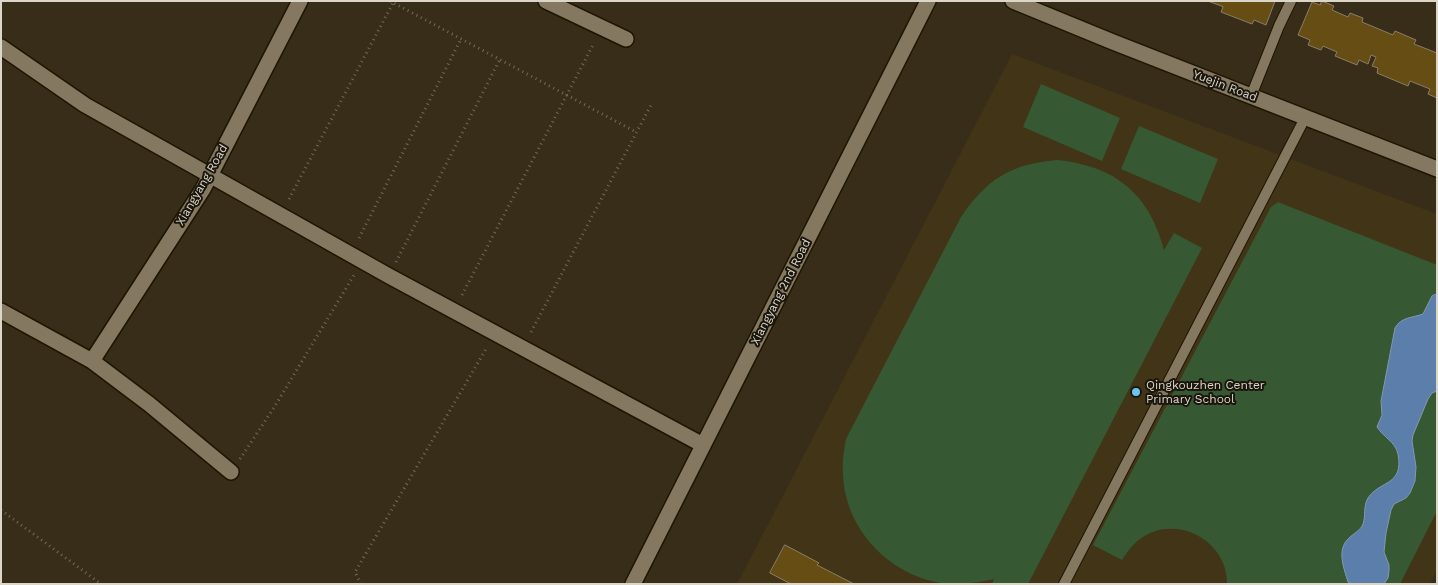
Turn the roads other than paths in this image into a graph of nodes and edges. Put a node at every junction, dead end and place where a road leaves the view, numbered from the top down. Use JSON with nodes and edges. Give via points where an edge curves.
{"nodes":[{"id":1,"x":300,"y":1,"type":"edge"},
{"id":2,"x":546,"y":1,"type":"edge"},
{"id":3,"x":928,"y":1,"type":"edge"},
{"id":4,"x":1013,"y":1,"type":"edge"},
{"id":5,"x":1291,"y":1,"type":"edge"},
{"id":6,"x":626,"y":39,"type":"dead end"},
{"id":7,"x":1,"y":47,"type":"edge"},
{"id":8,"x":1251,"y":96,"type":"junction"},
{"id":9,"x":1305,"y":118,"type":"junction"},
{"id":10,"x":1437,"y":169,"type":"edge"},
{"id":11,"x":210,"y":175,"type":"junction"},
{"id":12,"x":1,"y":311,"type":"edge"},
{"id":13,"x":92,"y":361,"type":"junction"},
{"id":14,"x":703,"y":445,"type":"junction"},
{"id":15,"x":231,"y":472,"type":"road end"},
{"id":16,"x":633,"y":584,"type":"edge"},
{"id":17,"x":1064,"y":584,"type":"edge"}],
"edges":[{"from":1,"to":11,"type":"street","name":"Xiangyang Road"},
{"from":2,"to":6,"type":"street"},
{"from":3,"to":14,"type":"street","name":"Xiangyang 2nd Road"},
{"from":4,"to":8,"type":"street","name":"Yuejin Road"},
{"from":5,"to":8,"type":"lane"},
{"from":7,"to":11,"type":"street","via":[[85,106]]},
{"from":8,"to":9,"type":"street","name":"Yuejin Road"},
{"from":9,"to":10,"type":"street","name":"Yuejin Road"},
{"from":9,"to":17,"type":"lane"},
{"from":11,"to":13,"type":"street","name":"Xiangyang Road"},
{"from":11,"to":14,"type":"street","via":[[356,258]]},
{"from":12,"to":13,"type":"street"},
{"from":13,"to":15,"type":"street"},
{"from":14,"to":16,"type":"street","name":"Xiangyang 2nd Road"}]}
